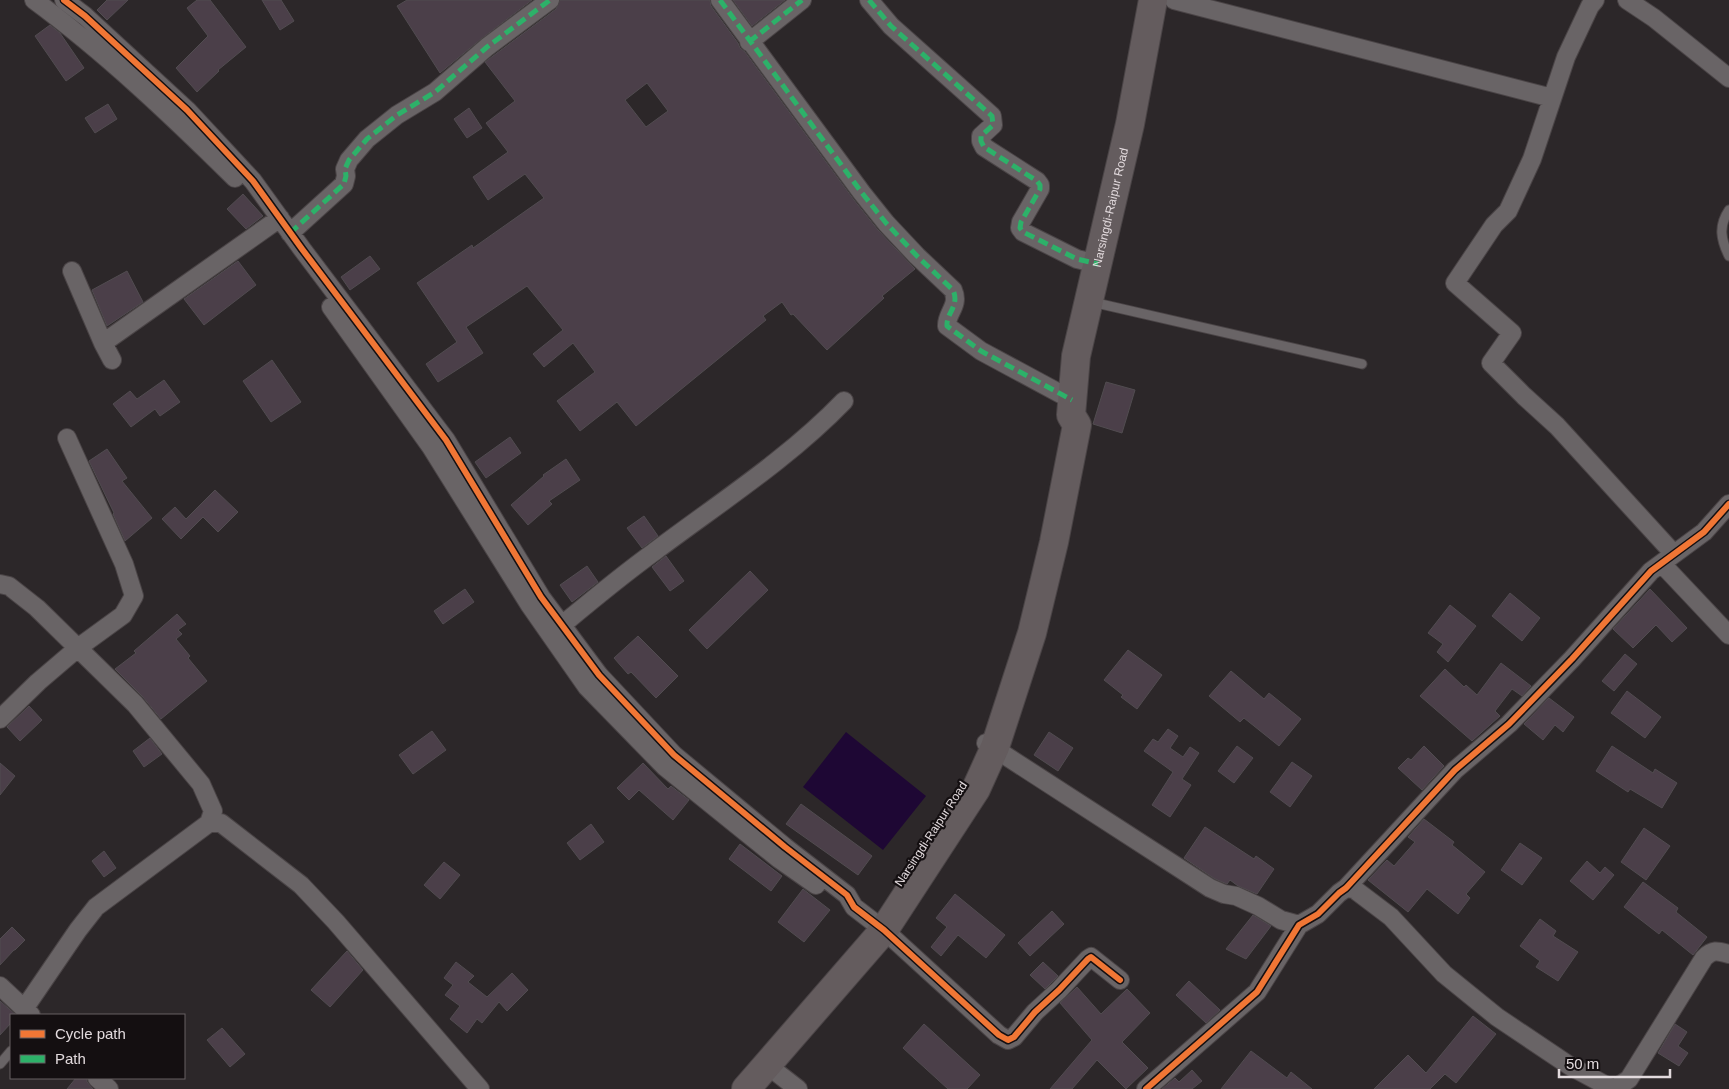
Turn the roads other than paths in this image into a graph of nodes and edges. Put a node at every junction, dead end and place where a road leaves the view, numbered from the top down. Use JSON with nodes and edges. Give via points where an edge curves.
{"nodes":[{"id":1,"x":34,"y":0,"type":"edge"},
{"id":2,"x":64,"y":0,"type":"edge"},
{"id":3,"x":550,"y":0,"type":"edge"},
{"id":4,"x":720,"y":0,"type":"edge"},
{"id":5,"x":802,"y":0,"type":"edge"},
{"id":6,"x":869,"y":0,"type":"edge"},
{"id":7,"x":1153,"y":0,"type":"edge"},
{"id":8,"x":1174,"y":0,"type":"edge"},
{"id":9,"x":1595,"y":0,"type":"edge"},
{"id":10,"x":1627,"y":0,"type":"edge"},
{"id":11,"x":749,"y":42,"type":"junction"},
{"id":12,"x":1729,"y":78,"type":"edge"},
{"id":13,"x":1552,"y":98,"type":"junction"},
{"id":14,"x":1729,"y":210,"type":"edge"},
{"id":15,"x":277,"y":220,"type":"junction"},
{"id":16,"x":290,"y":233,"type":"junction"},
{"id":17,"x":1729,"y":256,"type":"edge"},
{"id":18,"x":1098,"y":264,"type":"junction"},
{"id":19,"x":72,"y":271,"type":"dead end"},
{"id":20,"x":1089,"y":302,"type":"junction"},
{"id":21,"x":103,"y":343,"type":"junction"},
{"id":22,"x":112,"y":360,"type":"dead end"},
{"id":23,"x":1362,"y":364,"type":"dead end"},
{"id":24,"x":844,"y":401,"type":"dead end"},
{"id":25,"x":1072,"y":408,"type":"junction"},
{"id":26,"x":67,"y":438,"type":"dead end"},
{"id":27,"x":1729,"y":504,"type":"edge"},
{"id":28,"x":1668,"y":559,"type":"junction"},
{"id":29,"x":0,"y":584,"type":"edge"},
{"id":30,"x":562,"y":625,"type":"junction"},
{"id":31,"x":1729,"y":635,"type":"edge"},
{"id":32,"x":79,"y":647,"type":"junction"},
{"id":33,"x":0,"y":719,"type":"edge"},
{"id":34,"x":989,"y":744,"type":"junction"},
{"id":35,"x":209,"y":823,"type":"junction"},
{"id":36,"x":1346,"y":888,"type":"junction"},
{"id":37,"x":870,"y":919,"type":"junction"},
{"id":38,"x":1300,"y":925,"type":"junction"},
{"id":39,"x":1729,"y":954,"type":"edge"},
{"id":40,"x":1120,"y":980,"type":"dead end"},
{"id":41,"x":0,"y":986,"type":"edge"},
{"id":42,"x":28,"y":1012,"type":"edge"},
{"id":43,"x":10,"y":1053,"type":"edge"},
{"id":44,"x":0,"y":1064,"type":"edge"},
{"id":45,"x":766,"y":1065,"type":"junction"},
{"id":46,"x":98,"y":1079,"type":"edge"},
{"id":47,"x":109,"y":1089,"type":"edge"},
{"id":48,"x":480,"y":1089,"type":"edge"},
{"id":49,"x":729,"y":1089,"type":"edge"},
{"id":50,"x":746,"y":1089,"type":"edge"},
{"id":51,"x":798,"y":1089,"type":"edge"},
{"id":52,"x":1146,"y":1089,"type":"edge"},
{"id":53,"x":1615,"y":1089,"type":"edge"}],
"edges":[{"from":1,"to":15,"type":"street","via":[[76,31],[181,125]]},
{"from":2,"to":15,"type":"street","via":[[188,110],[253,181]]},
{"from":3,"to":16,"type":"street","via":[[487,47],[435,92],[397,115],[367,139],[348,160],[344,184]]},
{"from":4,"to":11,"type":"street"},
{"from":5,"to":11,"type":"street"},
{"from":6,"to":18,"type":"street","via":[[890,26],[992,116],[993,126],[981,136],[984,147],[1040,185],[1021,222],[1023,232],[1077,259]]},
{"from":7,"to":18,"type":"main road","name":"Narsingdi-Raipur Road","via":[[1130,124]]},
{"from":8,"to":13,"type":"street"},
{"from":9,"to":13,"type":"street","via":[[1566,58]]},
{"from":10,"to":12,"type":"street"},
{"from":11,"to":25,"type":"street","via":[[886,223],[954,290],[954,306],[946,326]]},
{"from":13,"to":28,"type":"street","via":[[1532,159],[1508,211],[1494,225],[1455,283],[1512,333],[1491,363],[1557,426]]},
{"from":14,"to":17,"type":"lane","via":[[1723,219],[1721,235]]},
{"from":15,"to":16,"type":"street"},
{"from":15,"to":21,"type":"street"},
{"from":15,"to":37,"type":"street","via":[[295,257],[431,447],[529,604],[586,687],[665,767],[779,859],[842,904]]},
{"from":16,"to":30,"type":"street","via":[[446,440],[541,597]]},
{"from":18,"to":20,"type":"main road","name":"Narsingdi-Raipur Road"},
{"from":19,"to":21,"type":"street"},
{"from":20,"to":23,"type":"lane"},
{"from":20,"to":25,"type":"main road","name":"Narsingdi-Raipur Road","via":[[1076,356]]},
{"from":21,"to":22,"type":"street"},
{"from":24,"to":30,"type":"street","via":[[826,420],[742,489],[653,552]]},
{"from":25,"to":34,"type":"main road","name":"Narsingdi-Raipur Road","via":[[1077,425],[1032,634]]},
{"from":26,"to":32,"type":"street","via":[[124,564],[134,596],[123,616]]},
{"from":27,"to":28,"type":"street","via":[[1704,532]]},
{"from":28,"to":31,"type":"street"},
{"from":28,"to":36,"type":"street","via":[[1651,571],[1509,724],[1455,770]]},
{"from":29,"to":32,"type":"street","via":[[9,586],[26,599]]},
{"from":30,"to":37,"type":"street","via":[[599,674],[674,755],[847,895]]},
{"from":32,"to":33,"type":"street"},
{"from":32,"to":35,"type":"street","via":[[135,704],[200,784],[213,811]]},
{"from":34,"to":37,"type":"main road","name":"Narsingdi-Raipur Road","via":[[976,789]]},
{"from":34,"to":38,"type":"street","via":[[1210,888],[1236,896],[1281,920]]},
{"from":35,"to":42,"type":"street","via":[[96,907],[78,930]]},
{"from":35,"to":48,"type":"street","via":[[221,823],[301,885]]},
{"from":36,"to":38,"type":"street","via":[[1318,914]]},
{"from":36,"to":53,"type":"street","via":[[1354,889],[1391,917],[1444,974],[1497,1017],[1570,1066]]},
{"from":37,"to":40,"type":"street","via":[[1008,1040],[1091,957]]},
{"from":37,"to":45,"type":"main road","name":"Narsingdi-Raipur Road"},
{"from":37,"to":49,"type":"main road","name":"Narsingdi-Raipur Road"},
{"from":38,"to":52,"type":"street","via":[[1257,992]]},
{"from":39,"to":53,"type":"street","via":[[1716,951],[1704,958],[1628,1079]]},
{"from":41,"to":42,"type":"street"},
{"from":43,"to":44,"type":"lane"},
{"from":45,"to":50,"type":"main road","name":"Narsingdi-Raipur Road"},
{"from":45,"to":51,"type":"street"},
{"from":46,"to":47,"type":"street"}]}
